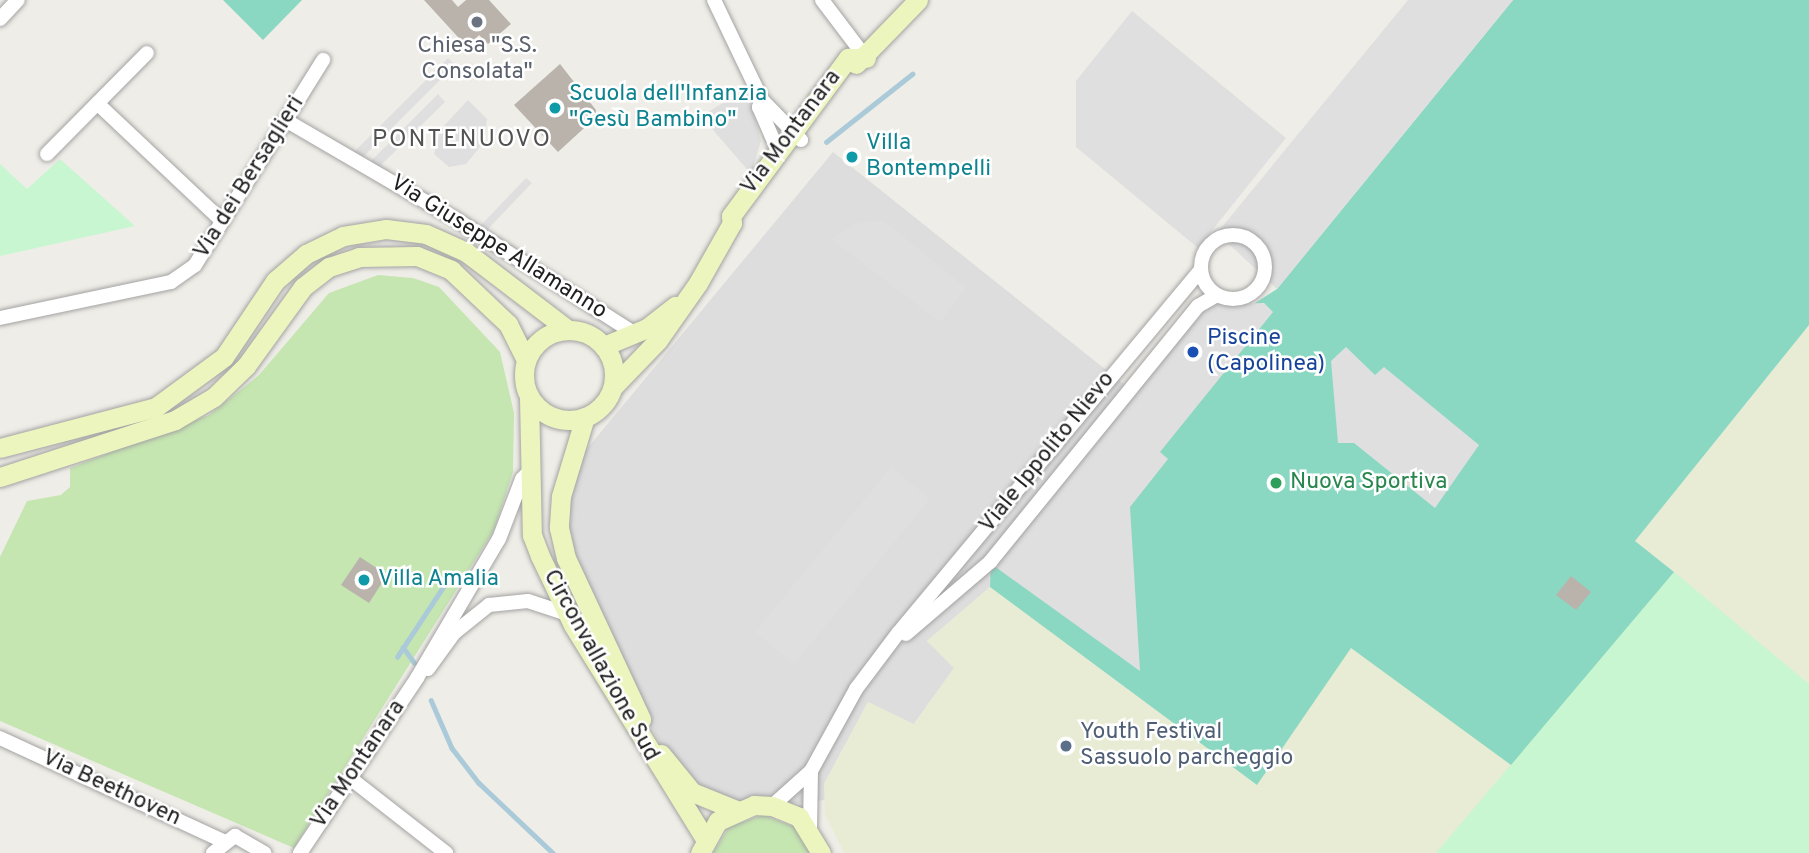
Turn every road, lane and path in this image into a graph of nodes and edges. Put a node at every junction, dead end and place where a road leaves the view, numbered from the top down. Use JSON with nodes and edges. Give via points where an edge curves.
{"nodes":[{"id":1,"x":19,"y":0,"type":"edge"},
{"id":2,"x":714,"y":0,"type":"edge"},
{"id":3,"x":822,"y":0,"type":"edge"},
{"id":4,"x":918,"y":0,"type":"edge"},
{"id":5,"x":0,"y":19,"type":"edge"},
{"id":6,"x":148,"y":53,"type":"dead end"},
{"id":7,"x":866,"y":58,"type":"junction"},
{"id":8,"x":323,"y":60,"type":"dead end"},
{"id":9,"x":762,"y":100,"type":"junction"},
{"id":10,"x":97,"y":104,"type":"junction"},
{"id":11,"x":287,"y":121,"type":"junction"},
{"id":12,"x":797,"y":137,"type":"junction"},
{"id":13,"x":778,"y":151,"type":"junction"},
{"id":14,"x":47,"y":154,"type":"dead end"},
{"id":15,"x":221,"y":220,"type":"junction"},
{"id":16,"x":732,"y":223,"type":"junction"},
{"id":17,"x":1201,"y":270,"type":"junction"},
{"id":18,"x":1217,"y":295,"type":"junction"},
{"id":19,"x":687,"y":297,"type":"junction"},
{"id":20,"x":0,"y":318,"type":"edge"},
{"id":21,"x":567,"y":330,"type":"junction"},
{"id":22,"x":635,"y":334,"type":"junction"},
{"id":23,"x":604,"y":346,"type":"junction"},
{"id":24,"x":526,"y":360,"type":"junction"},
{"id":25,"x":613,"y":387,"type":"junction"},
{"id":26,"x":529,"y":397,"type":"junction"},
{"id":27,"x":585,"y":417,"type":"junction"},
{"id":28,"x":0,"y":448,"type":"edge"},
{"id":29,"x":531,"y":470,"type":"junction"},
{"id":30,"x":0,"y":477,"type":"edge"},
{"id":31,"x":567,"y":614,"type":"junction"},
{"id":32,"x":898,"y":636,"type":"junction"},
{"id":33,"x":417,"y":678,"type":"junction"},
{"id":34,"x":0,"y":738,"type":"edge"},
{"id":35,"x":811,"y":771,"type":"junction"},
{"id":36,"x":350,"y":778,"type":"junction"},
{"id":37,"x":772,"y":806,"type":"junction"},
{"id":38,"x":736,"y":810,"type":"junction"},
{"id":39,"x":810,"y":828,"type":"junction"},
{"id":40,"x":703,"y":846,"type":"edge"},
{"id":41,"x":218,"y":847,"type":"edge"},
{"id":42,"x":265,"y":853,"type":"edge"},
{"id":43,"x":300,"y":853,"type":"edge"},
{"id":44,"x":446,"y":853,"type":"edge"},
{"id":45,"x":821,"y":853,"type":"edge"}],
"edges":[{"from":1,"to":5,"type":"street"},
{"from":2,"to":9,"type":"street"},
{"from":3,"to":7,"type":"street"},
{"from":4,"to":7,"type":"main road","name":"Via Montanara"},
{"from":6,"to":10,"type":"street"},
{"from":7,"to":12,"type":"main road","name":"Via Montanara","via":[[848,58]]},
{"from":8,"to":11,"type":"street","name":"Via dei Bersaglieri"},
{"from":9,"to":12,"type":"street"},
{"from":9,"to":13,"type":"street","via":[[759,107]]},
{"from":10,"to":14,"type":"street"},
{"from":10,"to":15,"type":"street"},
{"from":11,"to":15,"type":"street","name":"Via dei Bersaglieri"},
{"from":11,"to":22,"type":"street","name":"Via Giuseppe Allamanno","via":[[457,220]]},
{"from":12,"to":13,"type":"main road","name":"Via Montanara"},
{"from":12,"to":16,"type":"main road","name":"Via Montanara","via":[[738,222]]},
{"from":13,"to":16,"type":"main road","name":"Via Montanara","via":[[731,216]]},
{"from":15,"to":20,"type":"street","name":"Via dei Bersaglieri","via":[[195,265],[171,282]]},
{"from":16,"to":19,"type":"main road","name":"Via Montanara"},
{"from":17,"to":18,"type":"street"},
{"from":17,"to":18,"type":"street","via":[[1204,252],[1221,237],[1241,235],[1259,248],[1265,271],[1256,289],[1242,298]]},
{"from":17,"to":32,"type":"street","name":"Viale Ippolito Nievo"},
{"from":18,"to":32,"type":"street","name":"Viale Ippolito Nievo","via":[[1198,306],[989,562]]},
{"from":19,"to":22,"type":"main road","name":"Via Montanara"},
{"from":19,"to":25,"type":"main road","name":"Via Montanara","via":[[658,340]]},
{"from":21,"to":23,"type":"main road","via":[[587,333]]},
{"from":21,"to":24,"type":"main road","via":[[541,339]]},
{"from":21,"to":28,"type":"main road","via":[[466,251],[426,234],[386,229],[343,236],[306,254],[275,281],[224,356],[156,407]]},
{"from":22,"to":23,"type":"main road","name":"Via Montanara"},
{"from":23,"to":25,"type":"main road","via":[[611,358]]},
{"from":24,"to":26,"type":"main road","name":"Circonvallazione Sud"},
{"from":24,"to":30,"type":"main road","name":"Circonvallazione Sud","via":[[508,324],[450,270],[417,256],[359,257],[329,267],[303,287],[246,366],[214,397],[175,420]]},
{"from":25,"to":27,"type":"main road","name":"Circonvallazione Sud","via":[[602,405]]},
{"from":26,"to":27,"type":"main road","via":[[553,418]]},
{"from":26,"to":29,"type":"main road","name":"Circonvallazione Sud"},
{"from":27,"to":38,"type":"main road","name":"Circonvallazione Sud","via":[[561,496],[559,528],[566,558],[652,742],[692,792]]},
{"from":29,"to":31,"type":"main road","name":"Circonvallazione Sud","via":[[533,535]]},
{"from":29,"to":33,"type":"street","name":"Via Montanara","via":[[522,479],[499,539]]},
{"from":31,"to":33,"type":"street","name":"Via Montanara","via":[[528,601],[489,606],[459,627]]},
{"from":31,"to":40,"type":"main road","name":"Circonvallazione Sud"},
{"from":32,"to":35,"type":"street","name":"Viale Ippolito Nievo","via":[[856,689]]},
{"from":33,"to":36,"type":"street","name":"Via Montanara"},
{"from":34,"to":41,"type":"street","name":"Via Beethoven"},
{"from":35,"to":37,"type":"street","name":"Viale Ippolito Nievo"},
{"from":35,"to":39,"type":"street","name":"Viale Ippolito Nievo"},
{"from":36,"to":43,"type":"street","name":"Via Montanara"},
{"from":36,"to":44,"type":"street"},
{"from":37,"to":38,"type":"main road"},
{"from":37,"to":39,"type":"main road"},
{"from":38,"to":40,"type":"main road"},
{"from":39,"to":45,"type":"main road"},
{"from":41,"to":42,"type":"street","name":"Via Beethoven","via":[[241,838]]}]}
